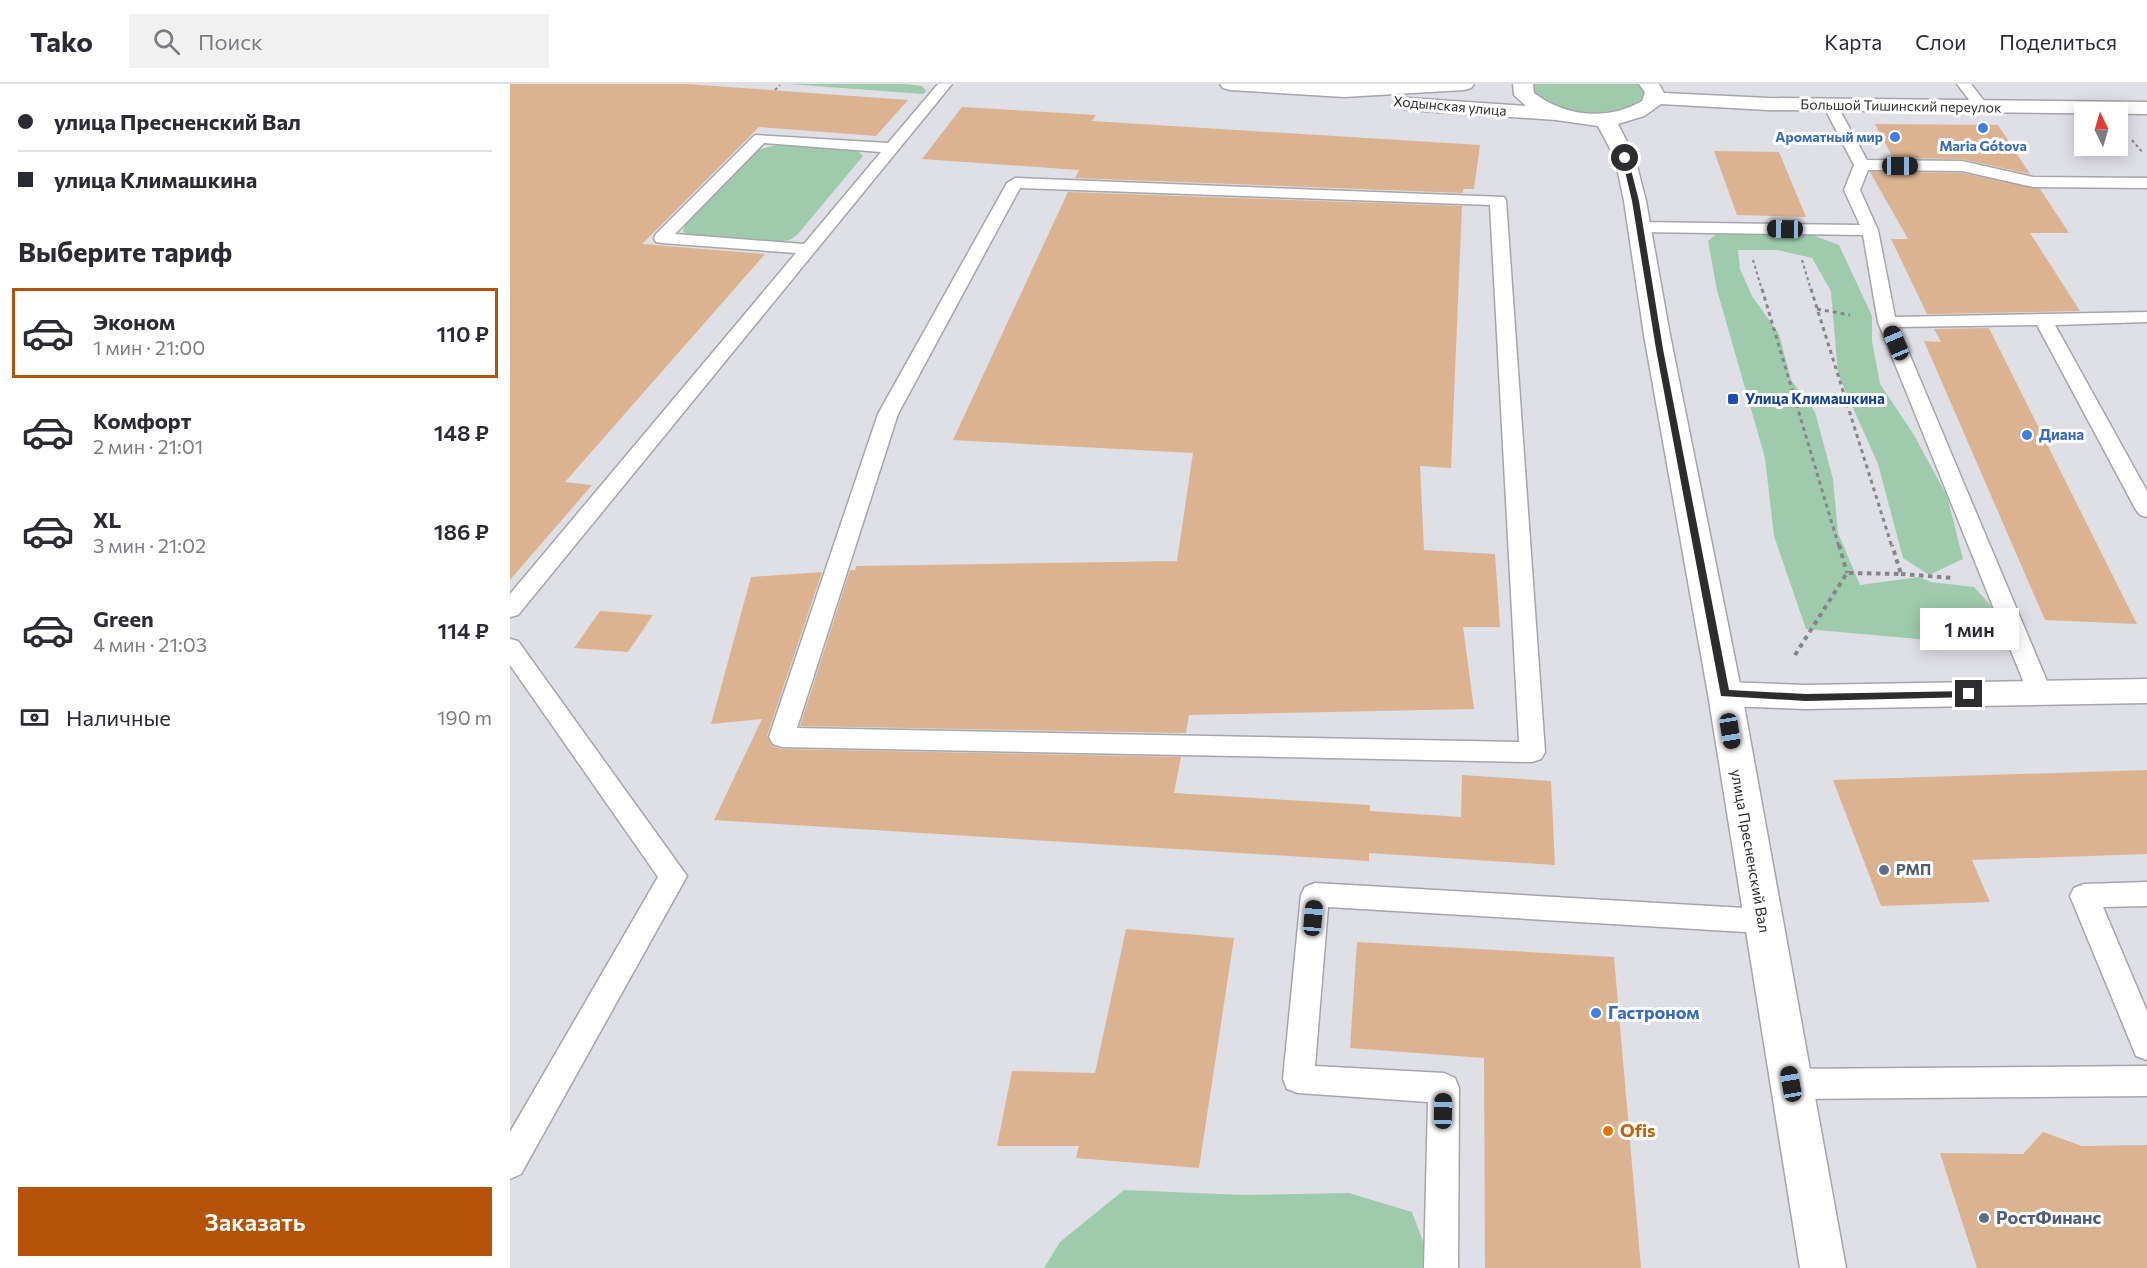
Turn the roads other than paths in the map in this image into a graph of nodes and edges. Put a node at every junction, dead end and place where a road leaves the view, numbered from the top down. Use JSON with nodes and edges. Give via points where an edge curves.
{"nodes":[{"id":1,"x":945,"y":84,"type":"edge"},
{"id":2,"x":1230,"y":84,"type":"edge"},
{"id":3,"x":1464,"y":84,"type":"edge"},
{"id":4,"x":1523,"y":84,"type":"edge"},
{"id":5,"x":1964,"y":84,"type":"edge"},
{"id":6,"x":1344,"y":91,"type":"junction"},
{"id":7,"x":1652,"y":91,"type":"edge"},
{"id":8,"x":1830,"y":105,"type":"junction"},
{"id":9,"x":1982,"y":106,"type":"junction"},
{"id":10,"x":2147,"y":108,"type":"edge"},
{"id":11,"x":1558,"y":114,"type":"junction"},
{"id":12,"x":1605,"y":119,"type":"junction"},
{"id":13,"x":892,"y":148,"type":"junction"},
{"id":14,"x":1862,"y":165,"type":"junction"},
{"id":15,"x":1015,"y":183,"type":"joint"},
{"id":16,"x":2147,"y":183,"type":"edge"},
{"id":17,"x":1639,"y":227,"type":"junction"},
{"id":18,"x":1863,"y":230,"type":"junction"},
{"id":19,"x":808,"y":249,"type":"junction"},
{"id":20,"x":2147,"y":317,"type":"edge"},
{"id":21,"x":2043,"y":320,"type":"junction"},
{"id":22,"x":1887,"y":322,"type":"junction"},
{"id":23,"x":2147,"y":510,"type":"edge"},
{"id":24,"x":510,"y":609,"type":"edge"},
{"id":25,"x":510,"y":647,"type":"edge"},
{"id":26,"x":2147,"y":692,"type":"edge"},
{"id":27,"x":2040,"y":693,"type":"junction"},
{"id":28,"x":1725,"y":694,"type":"junction"},
{"id":29,"x":2147,"y":894,"type":"edge"},
{"id":30,"x":1762,"y":921,"type":"junction"},
{"id":31,"x":2147,"y":1046,"type":"edge"},
{"id":32,"x":2147,"y":1081,"type":"edge"},
{"id":33,"x":1791,"y":1084,"type":"junction"},
{"id":34,"x":510,"y":1163,"type":"edge"},
{"id":35,"x":1441,"y":1268,"type":"edge"},
{"id":36,"x":1823,"y":1268,"type":"edge"}],
"edges":[{"from":1,"to":13,"type":"lane"},
{"from":2,"to":6,"type":"main road","name":"Ходынская улица"},
{"from":3,"to":6,"type":"main road","name":"Ходынская улица"},
{"from":4,"to":11,"type":"main road","via":[[1524,95],[1532,102]]},
{"from":5,"to":9,"type":"lane"},
{"from":6,"to":11,"type":"main road","name":"Ходынская улица","via":[[1430,107]]},
{"from":7,"to":8,"type":"main road","name":"Большой Тишинский переулок"},
{"from":7,"to":12,"type":"main road","name":"Ходынская улица","via":[[1650,104],[1633,114]]},
{"from":8,"to":9,"type":"main road","name":"Большой Тишинский переулок"},
{"from":8,"to":14,"type":"lane"},
{"from":9,"to":10,"type":"main road","name":"Большой Тишинский переулок"},
{"from":11,"to":12,"type":"main road","name":"Ходынская улица"},
{"from":12,"to":17,"type":"main road","name":"улица Пресненский Вал","via":[[1625,158]]},
{"from":13,"to":19,"type":"lane"},
{"from":13,"to":19,"type":"lane","via":[[760,138],[662,237]]},
{"from":14,"to":16,"type":"lane","via":[[1962,166],[2033,182]]},
{"from":14,"to":18,"type":"lane","via":[[1852,190]]},
{"from":15,"to":15,"type":"lane","via":[[1498,200],[1532,752],[782,737],[888,414]]},
{"from":17,"to":18,"type":"lane"},
{"from":17,"to":28,"type":"main road","name":"улица Пресненский Вал"},
{"from":18,"to":22,"type":"lane"},
{"from":19,"to":24,"type":"lane"},
{"from":20,"to":21,"type":"lane"},
{"from":21,"to":22,"type":"lane"},
{"from":21,"to":23,"type":"lane"},
{"from":22,"to":27,"type":"lane"},
{"from":25,"to":34,"type":"lane","via":[[673,876]]},
{"from":26,"to":27,"type":"main road"},
{"from":27,"to":28,"type":"main road","via":[[1806,698]]},
{"from":28,"to":30,"type":"main road","name":"улица Пресненский Вал"},
{"from":29,"to":31,"type":"lane","via":[[2084,896]]},
{"from":30,"to":33,"type":"main road","name":"улица Пресненский Вал"},
{"from":30,"to":35,"type":"lane","via":[[1315,895],[1298,1078],[1444,1088]]},
{"from":32,"to":33,"type":"lane"},
{"from":33,"to":36,"type":"main road","name":"улица Пресненский Вал"}]}
